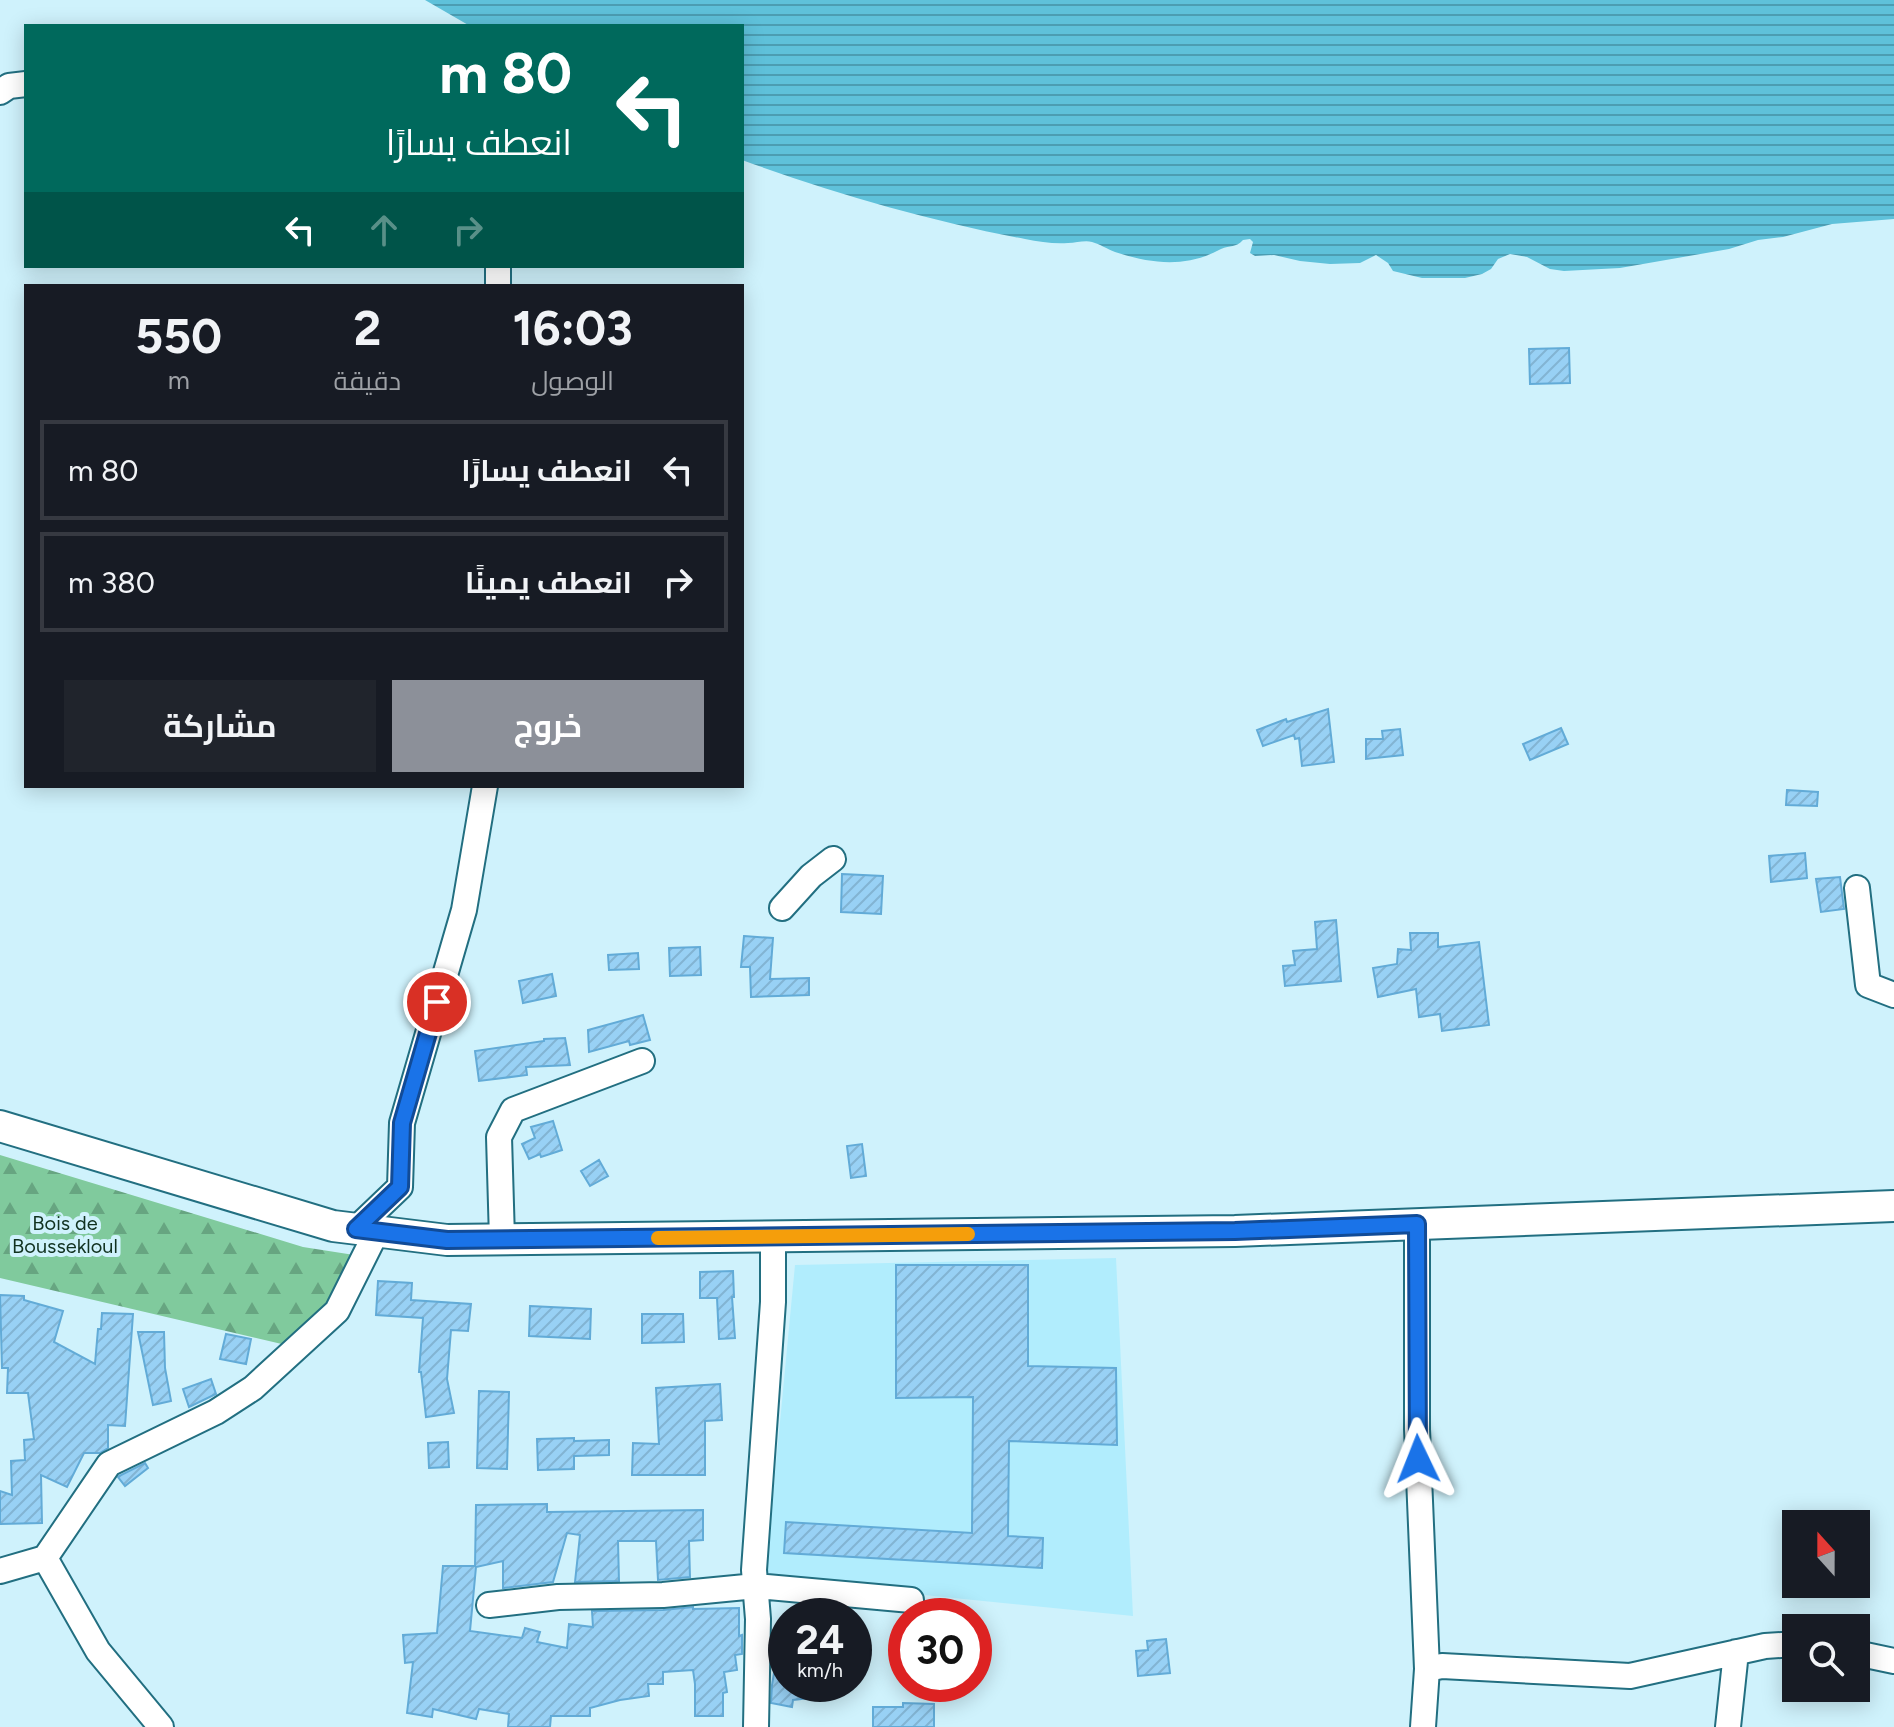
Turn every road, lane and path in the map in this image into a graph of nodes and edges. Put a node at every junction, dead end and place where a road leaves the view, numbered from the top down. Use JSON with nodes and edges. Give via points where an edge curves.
{"nodes":[{"id":1,"x":24,"y":84,"type":"edge"},
{"id":2,"x":0,"y":92,"type":"edge"},
{"id":3,"x":485,"y":788,"type":"edge"},
{"id":4,"x":833,"y":859,"type":"dead end"},
{"id":5,"x":1857,"y":888,"type":"dead end"},
{"id":6,"x":782,"y":908,"type":"dead end"},
{"id":7,"x":1894,"y":995,"type":"edge"},
{"id":8,"x":642,"y":1061,"type":"dead end"},
{"id":9,"x":0,"y":1126,"type":"edge"},
{"id":10,"x":1894,"y":1206,"type":"edge"},
{"id":11,"x":1417,"y":1224,"type":"junction"},
{"id":12,"x":366,"y":1230,"type":"junction"},
{"id":13,"x":773,"y":1236,"type":"junction"},
{"id":14,"x":502,"y":1239,"type":"junction"},
{"id":15,"x":45,"y":1558,"type":"junction"},
{"id":16,"x":0,"y":1571,"type":"edge"},
{"id":17,"x":756,"y":1586,"type":"junction"},
{"id":18,"x":889,"y":1598,"type":"edge"},
{"id":19,"x":489,"y":1605,"type":"dead end"},
{"id":20,"x":1782,"y":1645,"type":"edge"},
{"id":21,"x":1736,"y":1652,"type":"junction"},
{"id":22,"x":1870,"y":1656,"type":"edge"},
{"id":23,"x":1894,"y":1661,"type":"edge"},
{"id":24,"x":1427,"y":1669,"type":"junction"},
{"id":25,"x":161,"y":1727,"type":"edge"},
{"id":26,"x":756,"y":1727,"type":"edge"},
{"id":27,"x":1423,"y":1727,"type":"edge"},
{"id":28,"x":1728,"y":1727,"type":"edge"}],
"edges":[{"from":1,"to":2,"type":"street"},
{"from":3,"to":12,"type":"street","via":[[464,910],[402,1123],[400,1187]]},
{"from":4,"to":6,"type":"street"},
{"from":5,"to":7,"type":"street","via":[[1868,985]]},
{"from":8,"to":14,"type":"street","via":[[513,1110],[499,1137]]},
{"from":9,"to":12,"type":"main road","via":[[333,1226]]},
{"from":10,"to":11,"type":"main road"},
{"from":11,"to":13,"type":"main road"},
{"from":11,"to":24,"type":"street","via":[[1417,1429]]},
{"from":12,"to":14,"type":"main road","via":[[447,1240]]},
{"from":12,"to":15,"type":"street","via":[[337,1311],[253,1388],[109,1464]]},
{"from":13,"to":14,"type":"main road"},
{"from":13,"to":17,"type":"street"},
{"from":15,"to":16,"type":"street"},
{"from":15,"to":25,"type":"street","via":[[98,1651]]},
{"from":17,"to":18,"type":"street"},
{"from":17,"to":19,"type":"street"},
{"from":17,"to":26,"type":"street"},
{"from":20,"to":21,"type":"street"},
{"from":21,"to":24,"type":"street","via":[[1630,1676]]},
{"from":21,"to":28,"type":"street"},
{"from":22,"to":23,"type":"street"},
{"from":24,"to":27,"type":"street"}]}
